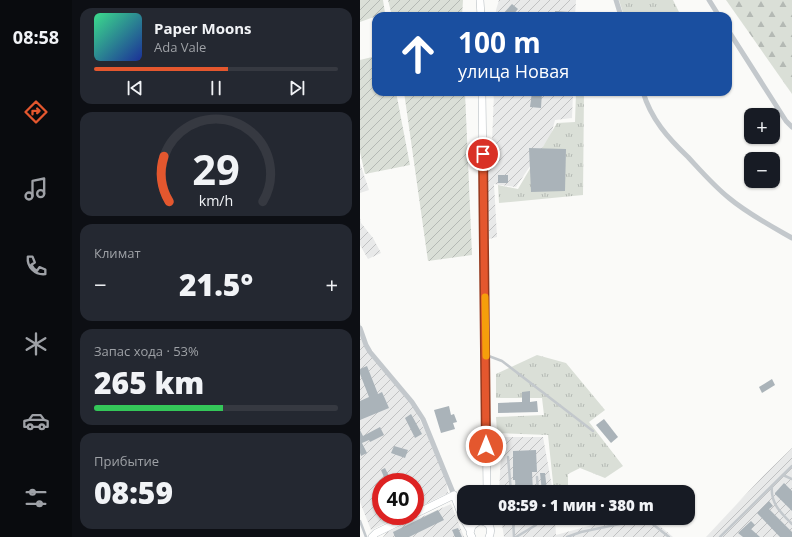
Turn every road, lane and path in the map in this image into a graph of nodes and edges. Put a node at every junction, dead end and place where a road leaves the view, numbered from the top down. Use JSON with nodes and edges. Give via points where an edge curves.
{"nodes":[{"id":1,"x":480,"y":0,"type":"edge"},
{"id":2,"x":616,"y":0,"type":"edge"},
{"id":3,"x":709,"y":0,"type":"edge"},
{"id":4,"x":481,"y":12,"type":"edge"},
{"id":5,"x":620,"y":12,"type":"edge"},
{"id":6,"x":716,"y":12,"type":"edge"},
{"id":7,"x":732,"y":36,"type":"edge"},
{"id":8,"x":482,"y":96,"type":"edge"},
{"id":9,"x":645,"y":96,"type":"edge"},
{"id":10,"x":792,"y":127,"type":"edge"},
{"id":11,"x":792,"y":238,"type":"edge"},
{"id":12,"x":360,"y":328,"type":"edge"},
{"id":13,"x":486,"y":355,"type":"junction"},
{"id":14,"x":593,"y":431,"type":"dead end"},
{"id":15,"x":508,"y":457,"type":"dead end"},
{"id":16,"x":792,"y":466,"type":"edge"},
{"id":17,"x":783,"y":475,"type":"junction"},
{"id":18,"x":536,"y":477,"type":"dead end"},
{"id":19,"x":792,"y":479,"type":"edge"},
{"id":20,"x":487,"y":485,"type":"edge"},
{"id":21,"x":510,"y":485,"type":"edge"},
{"id":22,"x":537,"y":485,"type":"edge"},
{"id":23,"x":772,"y":486,"type":"junction"},
{"id":24,"x":454,"y":495,"type":"junction"},
{"id":25,"x":457,"y":502,"type":"edge"},
{"id":26,"x":424,"y":510,"type":"edge"},
{"id":27,"x":360,"y":521,"type":"edge"},
{"id":28,"x":792,"y":524,"type":"edge"},
{"id":29,"x":392,"y":525,"type":"edge"},
{"id":30,"x":486,"y":525,"type":"edge"},
{"id":31,"x":513,"y":525,"type":"edge"},
{"id":32,"x":536,"y":525,"type":"edge"},
{"id":33,"x":366,"y":537,"type":"edge"},
{"id":34,"x":372,"y":537,"type":"edge"},
{"id":35,"x":489,"y":537,"type":"edge"},
{"id":36,"x":515,"y":537,"type":"edge"},
{"id":37,"x":568,"y":537,"type":"edge"},
{"id":38,"x":669,"y":537,"type":"edge"},
{"id":39,"x":720,"y":537,"type":"edge"}],
"edges":[{"from":1,"to":4,"type":"street"},
{"from":2,"to":5,"type":"street"},
{"from":3,"to":6,"type":"street"},
{"from":7,"to":10,"type":"street"},
{"from":8,"to":13,"type":"street"},
{"from":9,"to":11,"type":"street","via":[[656,122],[668,138],[715,185],[730,199]]},
{"from":12,"to":24,"type":"street","via":[[370,352],[412,402],[422,419]]},
{"from":13,"to":14,"type":"lane","via":[[502,361]]},
{"from":13,"to":20,"type":"street"},
{"from":15,"to":21,"type":"lane"},
{"from":16,"to":17,"type":"lane"},
{"from":17,"to":19,"type":"lane"},
{"from":17,"to":23,"type":"lane"},
{"from":18,"to":22,"type":"lane"},
{"from":23,"to":28,"type":"lane","via":[[772,497],[778,511]]},
{"from":23,"to":39,"type":"lane"},
{"from":24,"to":25,"type":"street"},
{"from":24,"to":26,"type":"street"},
{"from":27,"to":33,"type":"lane"},
{"from":29,"to":34,"type":"street"},
{"from":30,"to":35,"type":"street","via":[[491,531]]},
{"from":31,"to":36,"type":"lane"},
{"from":32,"to":36,"type":"lane"},
{"from":37,"to":38,"type":"lane","via":[[634,521],[650,522]]}]}
